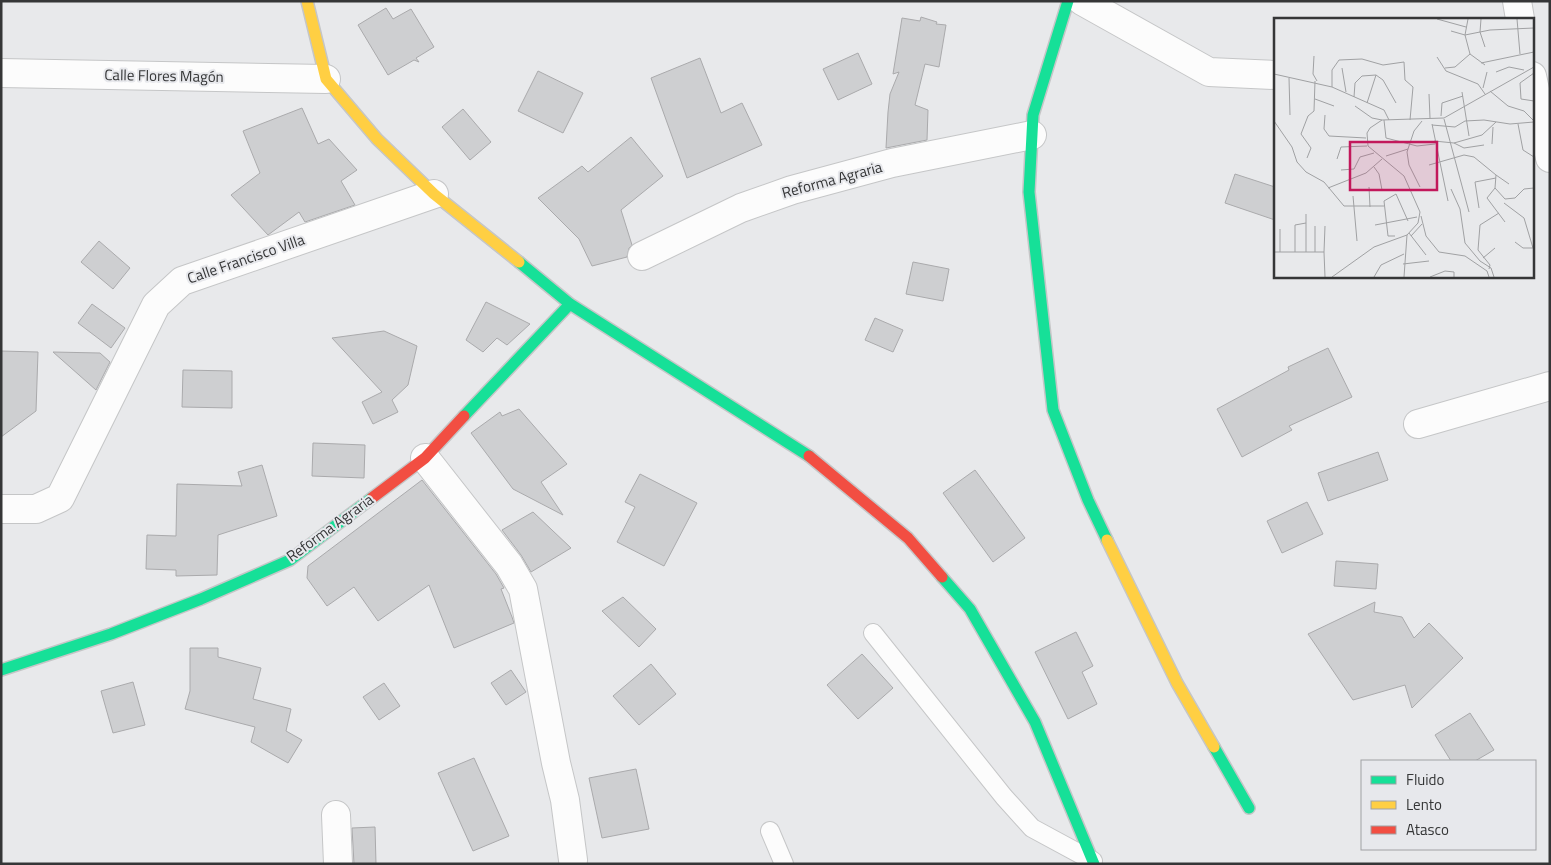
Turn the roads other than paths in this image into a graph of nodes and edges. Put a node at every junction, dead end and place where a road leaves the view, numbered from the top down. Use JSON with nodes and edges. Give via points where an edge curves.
{"nodes":[{"id":1,"x":307,"y":1,"type":"edge"},
{"id":2,"x":1068,"y":1,"type":"edge"},
{"id":3,"x":1082,"y":1,"type":"edge"},
{"id":4,"x":1517,"y":1,"type":"edge"},
{"id":5,"x":1520,"y":18,"type":"edge"},
{"id":6,"x":1,"y":73,"type":"edge"},
{"id":7,"x":1274,"y":75,"type":"edge"},
{"id":8,"x":326,"y":79,"type":"junction"},
{"id":9,"x":1534,"y":85,"type":"edge"},
{"id":10,"x":1032,"y":135,"type":"junction"},
{"id":11,"x":1550,"y":158,"type":"edge"},
{"id":12,"x":1550,"y":168,"type":"edge"},
{"id":13,"x":1534,"y":172,"type":"edge"},
{"id":14,"x":434,"y":194,"type":"junction"},
{"id":15,"x":642,"y":256,"type":"dead end"},
{"id":16,"x":570,"y":304,"type":"junction"},
{"id":17,"x":1550,"y":386,"type":"edge"},
{"id":18,"x":1418,"y":424,"type":"dead end"},
{"id":19,"x":425,"y":458,"type":"junction"},
{"id":20,"x":1,"y":509,"type":"edge"},
{"id":21,"x":873,"y":633,"type":"dead end"},
{"id":22,"x":1,"y":670,"type":"edge"},
{"id":23,"x":1249,"y":808,"type":"dead end"},
{"id":24,"x":336,"y":815,"type":"dead end"},
{"id":25,"x":770,"y":831,"type":"dead end"},
{"id":26,"x":573,"y":860,"type":"dead end"},
{"id":27,"x":1093,"y":862,"type":"edge"},
{"id":28,"x":338,"y":864,"type":"edge"},
{"id":29,"x":784,"y":864,"type":"edge"}],
"edges":[{"from":1,"to":8,"type":"main road"},
{"from":2,"to":10,"type":"main road","via":[[1033,115]]},
{"from":3,"to":7,"type":"street","via":[[1209,72]]},
{"from":4,"to":5,"type":"street"},
{"from":6,"to":8,"type":"street","name":"Calle Flores Magón"},
{"from":8,"to":14,"type":"main road","via":[[377,139]]},
{"from":9,"to":11,"type":"street"},
{"from":10,"to":15,"type":"street","name":"Reforma Agraria","via":[[892,163],[792,190],[741,208]]},
{"from":10,"to":23,"type":"main road","via":[[1029,192],[1053,410],[1088,500],[1177,683]]},
{"from":12,"to":13,"type":"street"},
{"from":14,"to":16,"type":"main road"},
{"from":14,"to":20,"type":"street","name":"Calle Francisco Villa","via":[[182,281],[156,305],[60,498],[36,509]]},
{"from":16,"to":19,"type":"main road","name":"Reforma Agraria"},
{"from":16,"to":27,"type":"main road","via":[[812,458],[908,538],[970,609],[1003,665],[1035,722]]},
{"from":17,"to":18,"type":"street"},
{"from":19,"to":22,"type":"main road","name":"Reforma Agraria","via":[[290,560],[201,600]]},
{"from":19,"to":26,"type":"street","via":[[509,565],[523,589],[565,800]]},
{"from":21,"to":27,"type":"lane","via":[[1032,828]]},
{"from":24,"to":28,"type":"street"},
{"from":25,"to":29,"type":"lane"}]}
